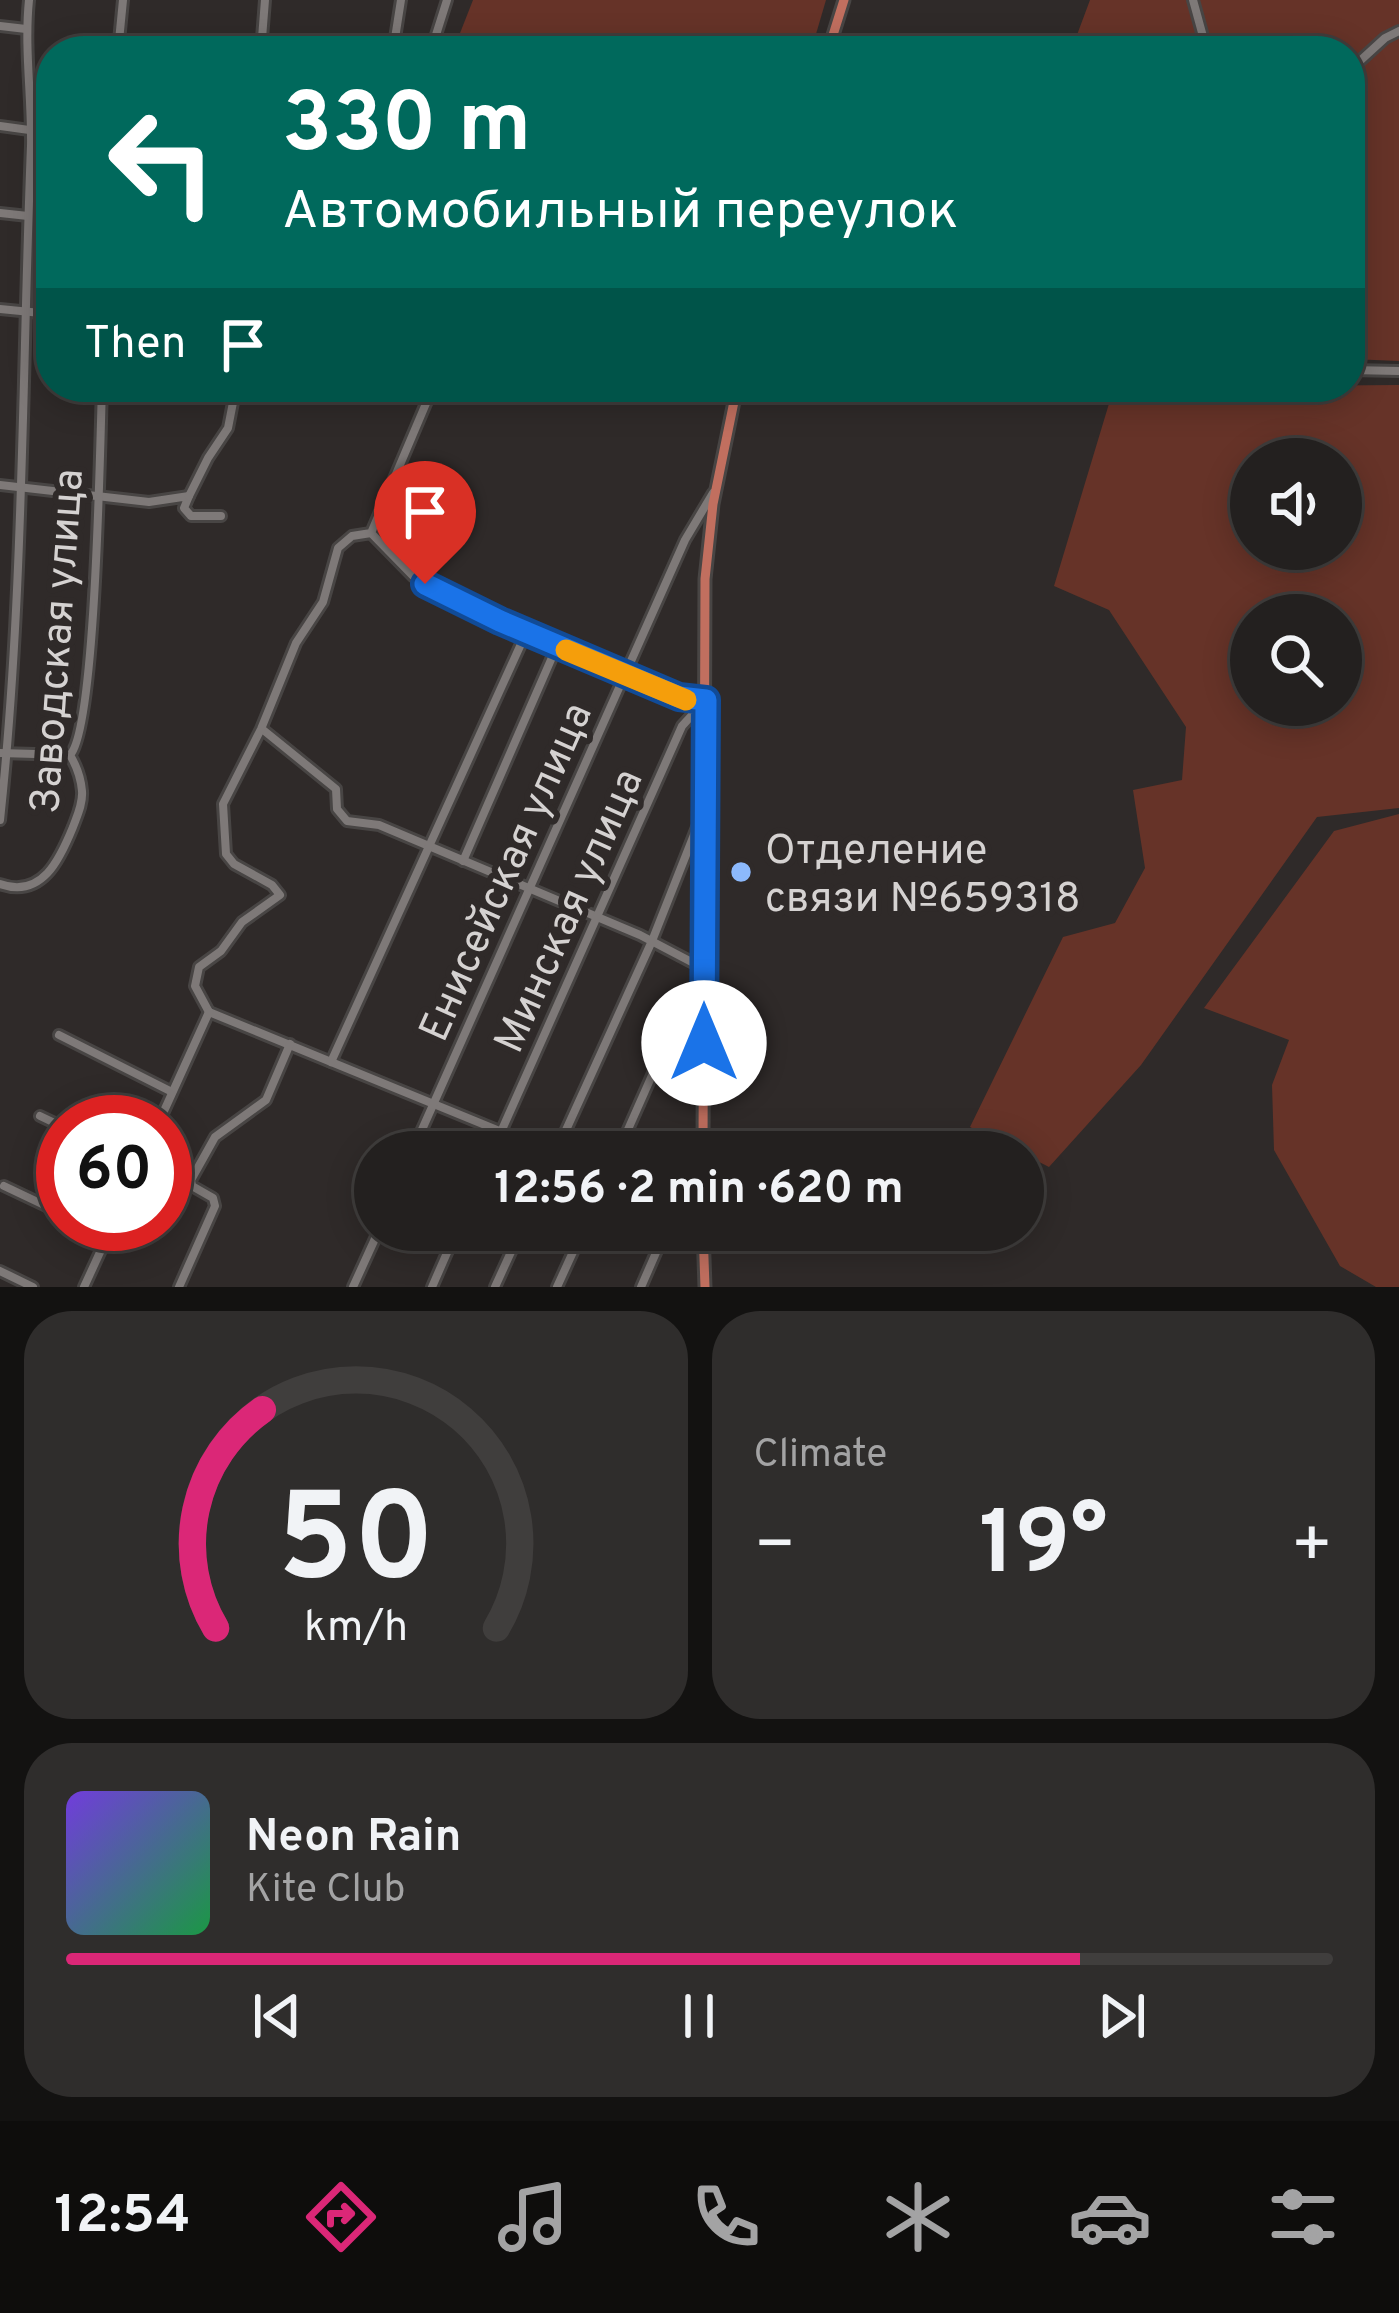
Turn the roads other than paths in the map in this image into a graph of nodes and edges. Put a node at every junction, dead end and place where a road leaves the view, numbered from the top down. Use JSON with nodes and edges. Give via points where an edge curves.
{"nodes":[{"id":1,"x":29,"y":0,"type":"edge"},
{"id":2,"x":123,"y":0,"type":"edge"},
{"id":3,"x":265,"y":0,"type":"edge"},
{"id":4,"x":401,"y":0,"type":"edge"},
{"id":5,"x":446,"y":0,"type":"edge"},
{"id":6,"x":844,"y":0,"type":"edge"},
{"id":7,"x":1193,"y":0,"type":"edge"},
{"id":8,"x":0,"y":26,"type":"edge"},
{"id":9,"x":26,"y":29,"type":"junction"},
{"id":10,"x":1399,"y":32,"type":"edge"},
{"id":11,"x":119,"y":36,"type":"edge"},
{"id":12,"x":262,"y":36,"type":"edge"},
{"id":13,"x":395,"y":36,"type":"edge"},
{"id":14,"x":436,"y":36,"type":"edge"},
{"id":15,"x":833,"y":36,"type":"edge"},
{"id":16,"x":1204,"y":36,"type":"edge"},
{"id":17,"x":1365,"y":56,"type":"edge"},
{"id":18,"x":0,"y":126,"type":"edge"},
{"id":19,"x":31,"y":130,"type":"junction"},
{"id":20,"x":36,"y":131,"type":"edge"},
{"id":21,"x":0,"y":212,"type":"edge"},
{"id":22,"x":28,"y":217,"type":"junction"},
{"id":23,"x":0,"y":310,"type":"edge"},
{"id":24,"x":24,"y":312,"type":"junction"},
{"id":25,"x":36,"y":313,"type":"edge"},
{"id":26,"x":1365,"y":370,"type":"edge"},
{"id":27,"x":1399,"y":371,"type":"edge"},
{"id":28,"x":101,"y":402,"type":"edge"},
{"id":29,"x":234,"y":402,"type":"edge"},
{"id":30,"x":428,"y":402,"type":"edge"},
{"id":31,"x":734,"y":402,"type":"edge"},
{"id":32,"x":0,"y":485,"type":"edge"},
{"id":33,"x":19,"y":488,"type":"junction"},
{"id":34,"x":716,"y":488,"type":"junction"},
{"id":35,"x":98,"y":494,"type":"junction"},
{"id":36,"x":189,"y":496,"type":"junction"},
{"id":37,"x":221,"y":516,"type":"dead end"},
{"id":38,"x":371,"y":533,"type":"junction"},
{"id":39,"x":526,"y":633,"type":"junction"},
{"id":40,"x":557,"y":646,"type":"junction"},
{"id":41,"x":625,"y":674,"type":"junction"},
{"id":42,"x":706,"y":700,"type":"junction"},
{"id":43,"x":261,"y":729,"type":"junction"},
{"id":44,"x":4,"y":753,"type":"edge"},
{"id":45,"x":70,"y":755,"type":"junction"},
{"id":46,"x":705,"y":806,"type":"junction"},
{"id":47,"x":0,"y":820,"type":"edge"},
{"id":48,"x":429,"y":846,"type":"junction"},
{"id":49,"x":463,"y":861,"type":"junction"},
{"id":50,"x":0,"y":884,"type":"edge"},
{"id":51,"x":530,"y":889,"type":"junction"},
{"id":52,"x":596,"y":917,"type":"junction"},
{"id":53,"x":652,"y":941,"type":"junction"},
{"id":54,"x":704,"y":968,"type":"junction"},
{"id":55,"x":209,"y":1012,"type":"junction"},
{"id":56,"x":59,"y":1035,"type":"dead end"},
{"id":57,"x":704,"y":1043,"type":"junction"},
{"id":58,"x":290,"y":1045,"type":"junction"},
{"id":59,"x":331,"y":1062,"type":"junction"},
{"id":60,"x":172,"y":1093,"type":"joint"},
{"id":61,"x":432,"y":1105,"type":"junction"},
{"id":62,"x":421,"y":1131,"type":"edge"},
{"id":63,"x":497,"y":1131,"type":"edge"},
{"id":64,"x":500,"y":1131,"type":"edge"},
{"id":65,"x":564,"y":1131,"type":"edge"},
{"id":66,"x":627,"y":1131,"type":"edge"},
{"id":67,"x":703,"y":1131,"type":"edge"},
{"id":68,"x":4,"y":1186,"type":"dead end"},
{"id":69,"x":36,"y":1201,"type":"edge"},
{"id":70,"x":100,"y":1251,"type":"edge"},
{"id":71,"x":369,"y":1251,"type":"edge"},
{"id":72,"x":448,"y":1251,"type":"edge"},
{"id":73,"x":511,"y":1251,"type":"edge"},
{"id":74,"x":573,"y":1251,"type":"edge"},
{"id":75,"x":657,"y":1251,"type":"edge"},
{"id":76,"x":704,"y":1251,"type":"edge"},
{"id":77,"x":0,"y":1271,"type":"edge"},
{"id":78,"x":33,"y":1287,"type":"edge"},
{"id":79,"x":84,"y":1287,"type":"edge"},
{"id":80,"x":179,"y":1287,"type":"edge"},
{"id":81,"x":353,"y":1287,"type":"edge"},
{"id":82,"x":432,"y":1287,"type":"edge"},
{"id":83,"x":495,"y":1287,"type":"edge"},
{"id":84,"x":557,"y":1287,"type":"edge"},
{"id":85,"x":641,"y":1287,"type":"edge"},
{"id":86,"x":705,"y":1287,"type":"edge"}],
"edges":[{"from":1,"to":9,"type":"street"},
{"from":2,"to":11,"type":"street"},
{"from":3,"to":12,"type":"street"},
{"from":4,"to":13,"type":"street"},
{"from":5,"to":14,"type":"street"},
{"from":6,"to":15,"type":"main road"},
{"from":7,"to":16,"type":"street"},
{"from":8,"to":9,"type":"street"},
{"from":9,"to":19,"type":"street"},
{"from":10,"to":17,"type":"street"},
{"from":18,"to":19,"type":"street"},
{"from":19,"to":20,"type":"street"},
{"from":19,"to":22,"type":"street"},
{"from":21,"to":22,"type":"street"},
{"from":22,"to":24,"type":"street"},
{"from":23,"to":24,"type":"street"},
{"from":24,"to":25,"type":"street"},
{"from":24,"to":33,"type":"street"},
{"from":26,"to":27,"type":"street"},
{"from":28,"to":35,"type":"street","name":"Заводская улица"},
{"from":29,"to":36,"type":"street","via":[[231,422]]},
{"from":30,"to":38,"type":"street"},
{"from":31,"to":34,"type":"main road"},
{"from":32,"to":33,"type":"street"},
{"from":33,"to":35,"type":"street"},
{"from":33,"to":44,"type":"street"},
{"from":34,"to":41,"type":"street","name":"Енисейская улица"},
{"from":34,"to":42,"type":"main road","via":[[705,579]]},
{"from":35,"to":36,"type":"street","via":[[149,502]]},
{"from":35,"to":45,"type":"street","name":"Заводская улица","via":[[86,697]]},
{"from":36,"to":37,"type":"street","via":[[184,508],[191,517]]},
{"from":38,"to":39,"type":"street","via":[[419,581]]},
{"from":38,"to":43,"type":"street","via":[[338,548],[323,602]]},
{"from":39,"to":40,"type":"street"},
{"from":39,"to":48,"type":"street"},
{"from":40,"to":41,"type":"street"},
{"from":40,"to":49,"type":"street"},
{"from":41,"to":42,"type":"street"},
{"from":41,"to":51,"type":"street","name":"Енисейская улица"},
{"from":42,"to":46,"type":"main road"},
{"from":42,"to":52,"type":"street","name":"Минская улица","via":[[682,726]]},
{"from":43,"to":48,"type":"street","via":[[336,789],[343,818]]},
{"from":43,"to":55,"type":"street","via":[[223,804],[223,847],[280,895],[199,967],[195,986]]},
{"from":44,"to":45,"type":"street"},
{"from":44,"to":47,"type":"street"},
{"from":45,"to":50,"type":"street","name":"Заводская улица","via":[[82,787],[80,810],[55,866],[31,884]]},
{"from":46,"to":53,"type":"street"},
{"from":46,"to":54,"type":"main road"},
{"from":48,"to":49,"type":"street"},
{"from":48,"to":59,"type":"street"},
{"from":49,"to":51,"type":"street"},
{"from":51,"to":52,"type":"street"},
{"from":51,"to":61,"type":"street","name":"Енисейская улица"},
{"from":52,"to":53,"type":"street"},
{"from":52,"to":64,"type":"street","name":"Минская улица"},
{"from":53,"to":54,"type":"street"},
{"from":53,"to":65,"type":"street"},
{"from":54,"to":57,"type":"main road"},
{"from":55,"to":58,"type":"street"},
{"from":55,"to":60,"type":"street"},
{"from":56,"to":60,"type":"street"},
{"from":57,"to":66,"type":"street","via":[[665,1046]]},
{"from":57,"to":67,"type":"main road"},
{"from":58,"to":59,"type":"street"},
{"from":58,"to":80,"type":"street","via":[[266,1100],[215,1136],[191,1181],[215,1207]]},
{"from":59,"to":61,"type":"street"},
{"from":61,"to":62,"type":"street","name":"Енисейская улица"},
{"from":61,"to":63,"type":"street"},
{"from":68,"to":69,"type":"street"},
{"from":70,"to":79,"type":"street"},
{"from":71,"to":81,"type":"street"},
{"from":72,"to":82,"type":"street"},
{"from":73,"to":83,"type":"street"},
{"from":74,"to":84,"type":"street"},
{"from":75,"to":85,"type":"street"},
{"from":76,"to":86,"type":"main road"},
{"from":77,"to":78,"type":"street"}]}
